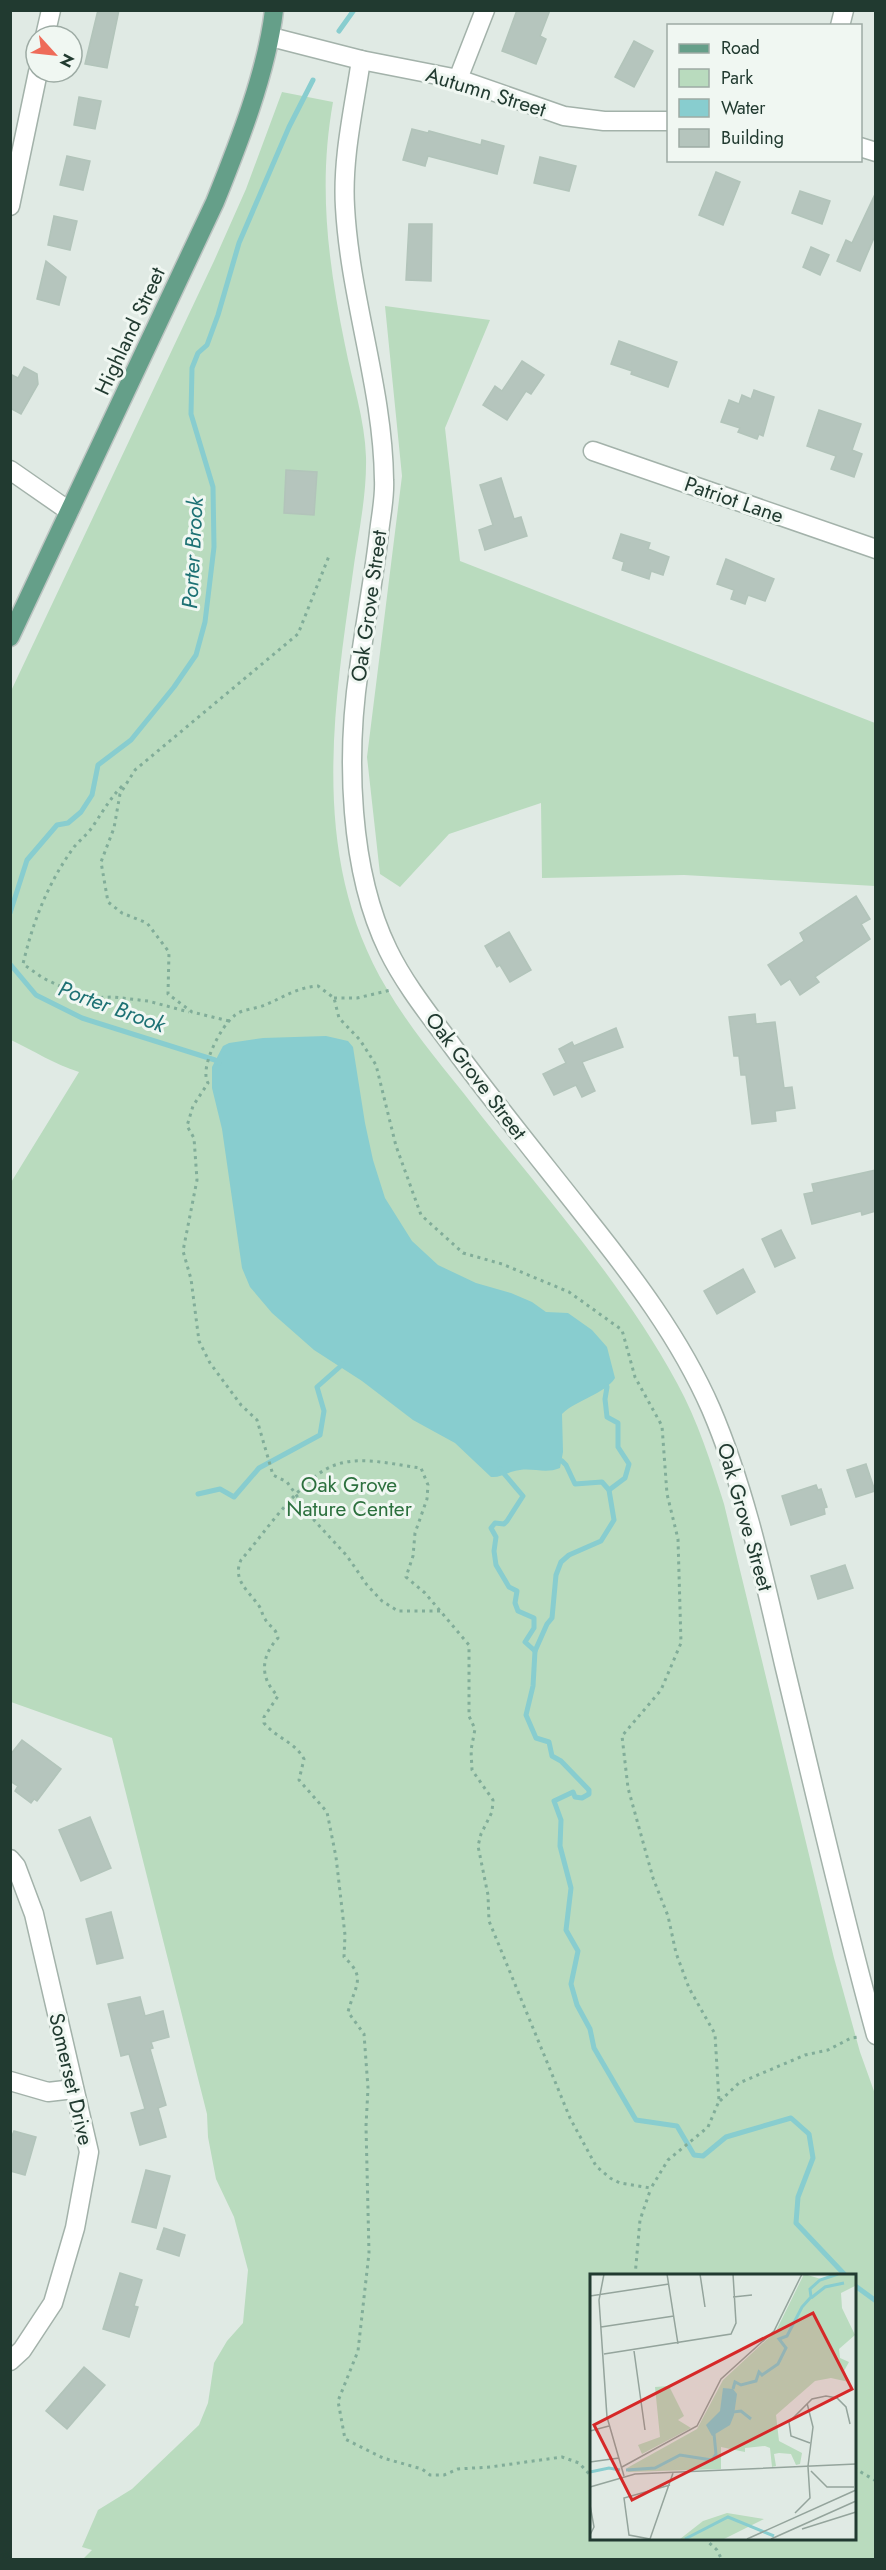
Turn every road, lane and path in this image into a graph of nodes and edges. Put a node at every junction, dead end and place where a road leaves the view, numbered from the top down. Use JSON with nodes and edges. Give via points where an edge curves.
{"nodes":[{"id":1,"x":274,"y":10,"type":"edge"},
{"id":2,"x":485,"y":10,"type":"edge"},
{"id":3,"x":271,"y":37,"type":"junction"},
{"id":4,"x":360,"y":60,"type":"junction"},
{"id":5,"x":458,"y":79,"type":"junction"},
{"id":6,"x":35,"y":84,"type":"edge"},
{"id":7,"x":667,"y":122,"type":"edge"},
{"id":8,"x":10,"y":206,"type":"edge"},
{"id":9,"x":593,"y":451,"type":"dead end"},
{"id":10,"x":10,"y":470,"type":"edge"},
{"id":11,"x":69,"y":511,"type":"junction"},
{"id":12,"x":876,"y":549,"type":"edge"},
{"id":13,"x":329,"y":556,"type":"dead end"},
{"id":14,"x":10,"y":637,"type":"edge"},
{"id":15,"x":124,"y":785,"type":"junction"},
{"id":16,"x":409,"y":984,"type":"junction"},
{"id":17,"x":334,"y":998,"type":"junction"},
{"id":18,"x":192,"y":1012,"type":"junction"},
{"id":19,"x":230,"y":1021,"type":"junction"},
{"id":20,"x":294,"y":1494,"type":"junction"},
{"id":21,"x":440,"y":1611,"type":"junction"},
{"id":22,"x":10,"y":1859,"type":"edge"},
{"id":23,"x":871,"y":2036,"type":"edge"},
{"id":24,"x":10,"y":2081,"type":"edge"},
{"id":25,"x":74,"y":2089,"type":"junction"},
{"id":26,"x":719,"y":2101,"type":"junction"},
{"id":27,"x":651,"y":2188,"type":"junction"},
{"id":28,"x":635,"y":2274,"type":"edge"},
{"id":29,"x":10,"y":2361,"type":"edge"},
{"id":30,"x":856,"y":2469,"type":"edge"},
{"id":31,"x":590,"y":2475,"type":"edge"},
{"id":32,"x":876,"y":2481,"type":"edge"},
{"id":33,"x":706,"y":2540,"type":"edge"},
{"id":34,"x":722,"y":2559,"type":"edge"}],
"edges":[{"from":1,"to":3,"type":"main road","name":"Highland Street"},
{"from":2,"to":5,"type":"street"},
{"from":3,"to":4,"type":"street","name":"Autumn Street"},
{"from":3,"to":11,"type":"main road","name":"Highland Street","via":[[236,149],[214,202]]},
{"from":4,"to":5,"type":"street","name":"Autumn Street"},
{"from":4,"to":16,"type":"street","name":"Oak Grove Street","via":[[348,135],[345,206],[361,323],[382,430],[385,486],[357,676],[352,757],[355,821],[367,890],[388,950]]},
{"from":5,"to":7,"type":"street","name":"Autumn Street","via":[[564,116]]},
{"from":6,"to":8,"type":"street"},
{"from":9,"to":12,"type":"street","name":"Patriot Lane"},
{"from":10,"to":11,"type":"street"},
{"from":11,"to":14,"type":"main road","name":"Highland Street"},
{"from":13,"to":15,"type":"path","via":[[298,634],[135,770]]},
{"from":15,"to":18,"type":"path","via":[[101,862],[108,902],[122,913],[147,923],[169,952],[168,994]]},
{"from":15,"to":18,"type":"path","via":[[105,804],[95,824],[56,874],[38,912],[24,964],[85,998],[148,1001]]},
{"from":16,"to":17,"type":"path","via":[[357,998]]},
{"from":16,"to":23,"type":"street","name":"Oak Grove Street","via":[[475,1078],[652,1305],[709,1405],[735,1469],[759,1560]]},
{"from":17,"to":19,"type":"path","via":[[318,986],[303,987],[234,1015]]},
{"from":17,"to":26,"type":"path","via":[[339,1018],[376,1065],[396,1146],[420,1215],[463,1253],[502,1264],[569,1292],[622,1330],[635,1377],[662,1426],[667,1494],[678,1539],[681,1643],[662,1690],[622,1737],[628,1788],[676,1953],[689,1988],[716,2034]]},
{"from":18,"to":19,"type":"path"},
{"from":19,"to":20,"type":"path","via":[[205,1067],[208,1083],[193,1106],[187,1126],[194,1138],[197,1180],[183,1251],[199,1341],[210,1363],[257,1420],[273,1475],[287,1482]]},
{"from":20,"to":21,"type":"path","via":[[382,1601],[398,1611]]},
{"from":20,"to":21,"type":"path","via":[[337,1464],[379,1462],[421,1468],[428,1485],[427,1499],[406,1577]]},
{"from":20,"to":31,"type":"path","via":[[237,1570],[239,1580],[278,1638],[268,1649],[264,1675],[267,1686],[278,1696],[264,1723],[272,1734],[298,1749],[304,1759],[299,1780],[327,1812],[336,1857],[344,1957],[357,1969],[348,2012],[364,2034],[369,2253],[358,2351],[338,2401],[345,2439],[430,2475],[562,2457],[579,2463]]},
{"from":21,"to":27,"type":"path","via":[[470,1645],[469,1716],[475,1729],[472,1770],[493,1800],[478,1846],[489,1921],[570,2118],[596,2166],[620,2183]]},
{"from":22,"to":25,"type":"street","name":"Somerset Drive","via":[[34,1914]]},
{"from":23,"to":26,"type":"path","via":[[850,2038],[739,2083]]},
{"from":24,"to":25,"type":"street","via":[[48,2092]]},
{"from":25,"to":29,"type":"street","name":"Somerset Drive","via":[[89,2152],[75,2228],[53,2303],[22,2350]]},
{"from":26,"to":27,"type":"path","via":[[708,2127],[668,2160]]},
{"from":27,"to":28,"type":"path","via":[[640,2220]]},
{"from":30,"to":32,"type":"path"},
{"from":33,"to":34,"type":"path"}]}
